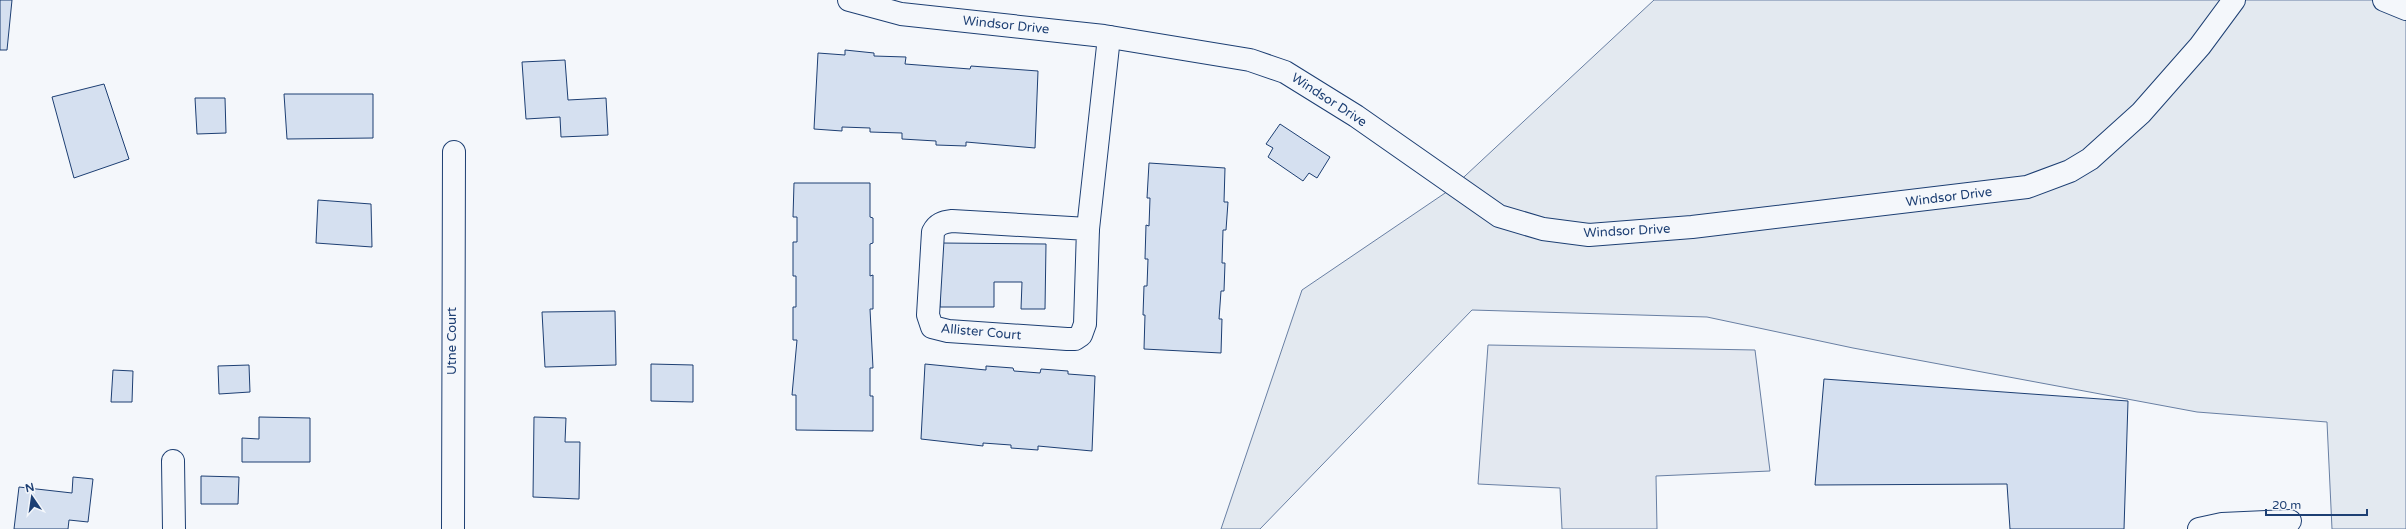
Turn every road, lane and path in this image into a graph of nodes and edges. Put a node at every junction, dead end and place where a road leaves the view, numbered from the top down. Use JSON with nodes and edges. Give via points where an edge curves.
{"nodes":[{"id":1,"x":849,"y":0,"type":"edge"},
{"id":2,"x":2234,"y":0,"type":"edge"},
{"id":3,"x":2384,"y":0,"type":"edge"},
{"id":4,"x":2406,"y":9,"type":"edge"},
{"id":5,"x":1109,"y":37,"type":"junction"},
{"id":6,"x":454,"y":152,"type":"dead end"},
{"id":7,"x":1088,"y":229,"type":"junction"},
{"id":8,"x":173,"y":461,"type":"dead end"},
{"id":9,"x":2290,"y":521,"type":"dead end"},
{"id":10,"x":174,"y":529,"type":"edge"},
{"id":11,"x":453,"y":529,"type":"edge"},
{"id":12,"x":2198,"y":529,"type":"edge"}],
"edges":[{"from":1,"to":5,"type":"street","name":"Windsor Drive","via":[[901,14]]},
{"from":2,"to":5,"type":"street","name":"Windsor Drive","via":[[2200,46],[2141,113],[2090,159],[2049,180],[2027,187],[1707,225],[1589,235],[1543,229],[1499,216],[1356,116],[1285,72],[1250,60]]},
{"from":3,"to":4,"type":"street"},
{"from":5,"to":7,"type":"street","name":"Allister Court"},
{"from":6,"to":11,"type":"street","name":"Utne Court"},
{"from":7,"to":7,"type":"street","name":"Allister Court","via":[[952,221],[936,227],[933,232],[928,315],[932,327],[948,331],[1075,339],[1081,335],[1084,324]]},
{"from":8,"to":10,"type":"street"},
{"from":9,"to":12,"type":"street","via":[[2222,524]]}]}
